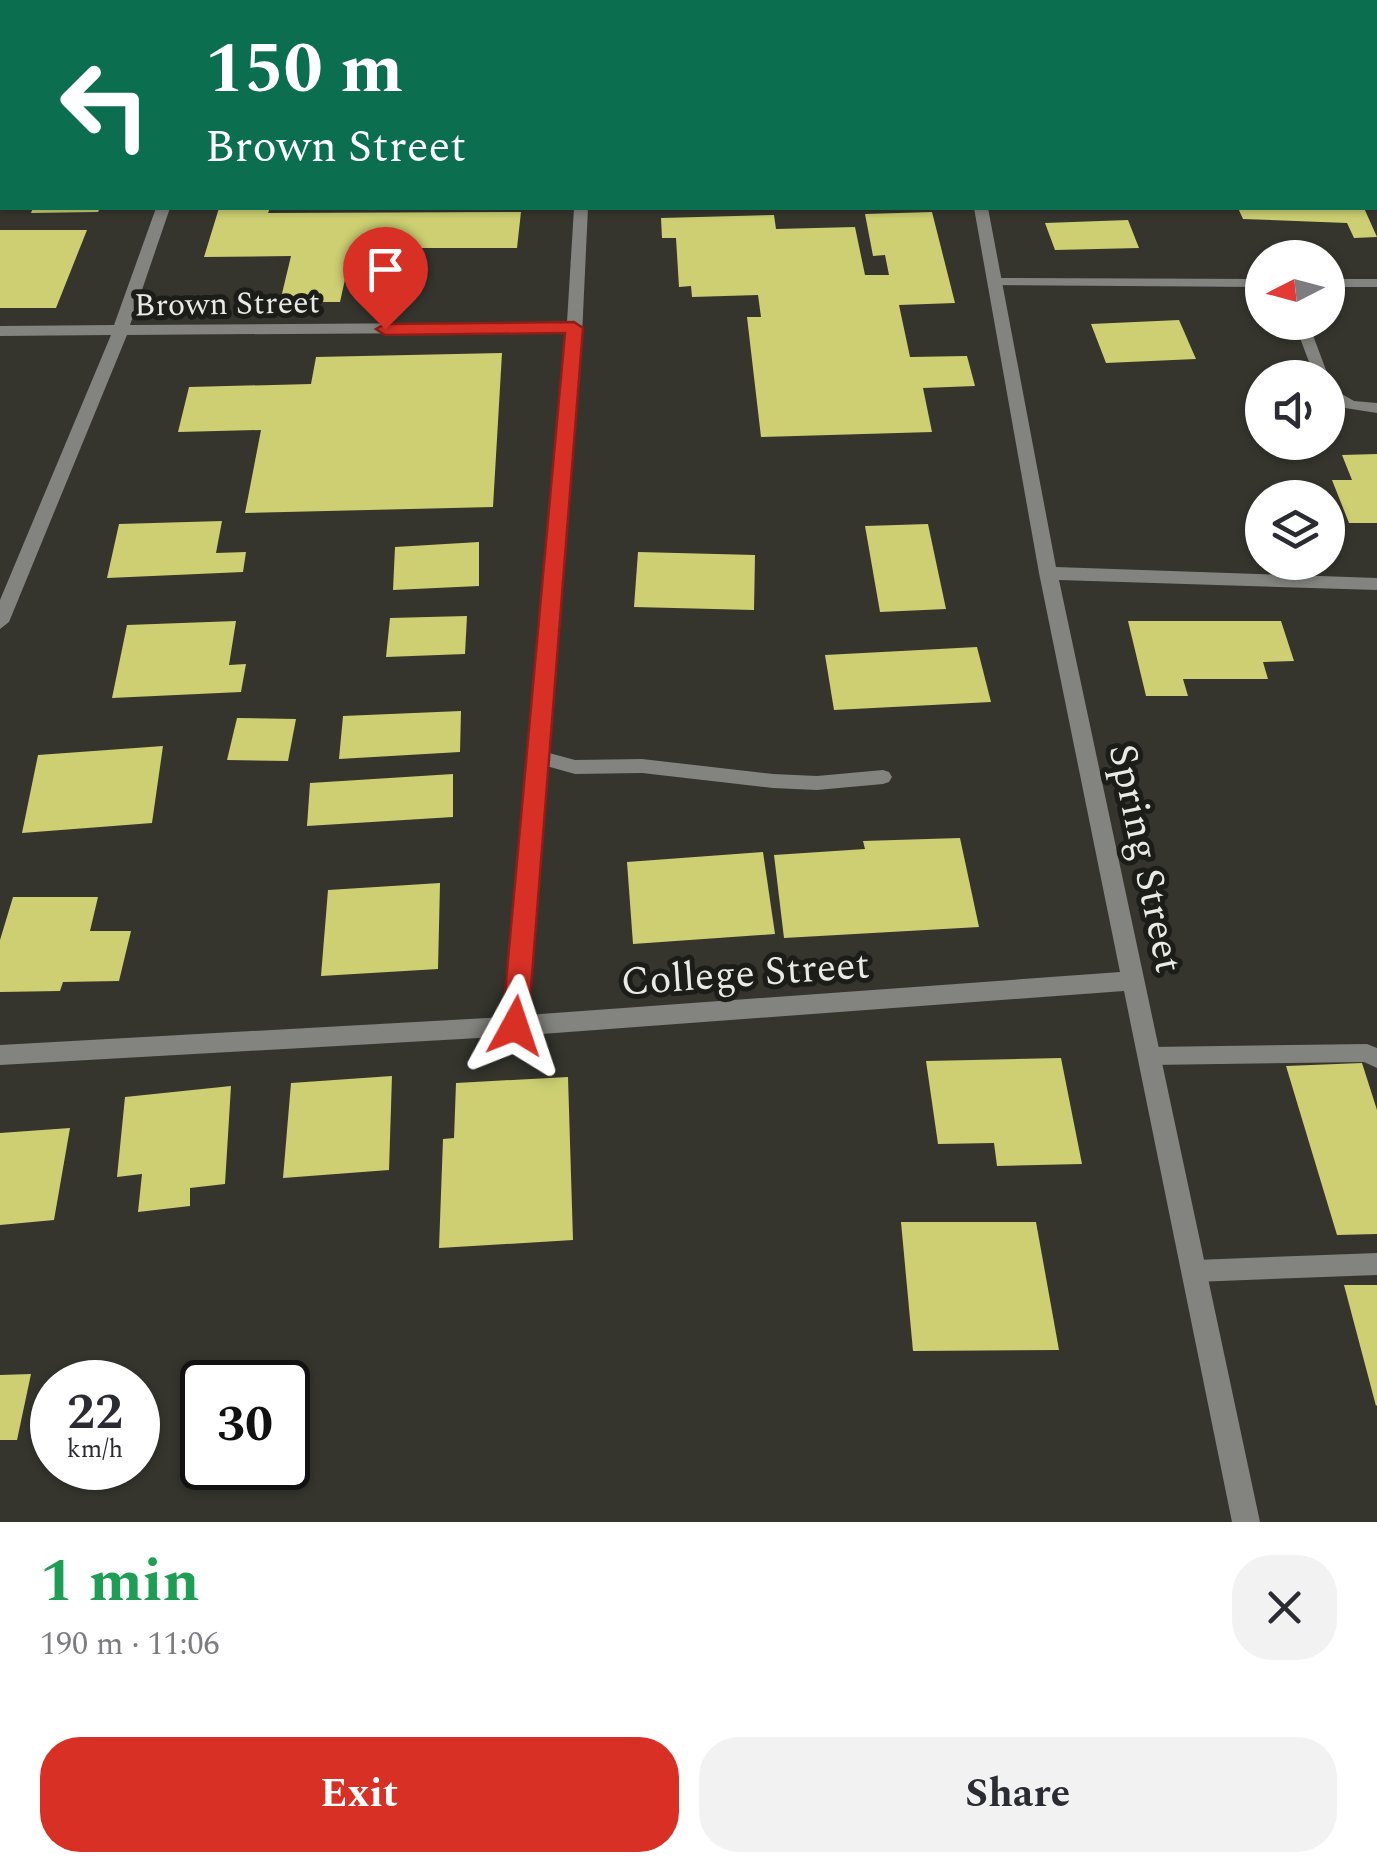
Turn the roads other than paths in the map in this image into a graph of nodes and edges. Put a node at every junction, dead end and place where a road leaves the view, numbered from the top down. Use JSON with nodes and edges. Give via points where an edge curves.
{"nodes":[{"id":1,"x":162,"y":210,"type":"edge"},
{"id":2,"x":580,"y":210,"type":"edge"},
{"id":3,"x":981,"y":210,"type":"edge"},
{"id":4,"x":994,"y":282,"type":"junction"},
{"id":5,"x":1245,"y":282,"type":"edge"},
{"id":6,"x":1345,"y":282,"type":"edge"},
{"id":7,"x":1377,"y":283,"type":"edge"},
{"id":8,"x":574,"y":328,"type":"junction"},
{"id":9,"x":0,"y":331,"type":"edge"},
{"id":10,"x":120,"y":332,"type":"junction"},
{"id":11,"x":1345,"y":403,"type":"edge"},
{"id":12,"x":1377,"y":408,"type":"edge"},
{"id":13,"x":1048,"y":573,"type":"junction"},
{"id":14,"x":1377,"y":584,"type":"edge"},
{"id":15,"x":0,"y":622,"type":"edge"},
{"id":16,"x":538,"y":758,"type":"junction"},
{"id":17,"x":882,"y":777,"type":"dead end"},
{"id":18,"x":1135,"y":981,"type":"junction"},
{"id":19,"x":515,"y":1026,"type":"junction"},
{"id":20,"x":0,"y":1055,"type":"edge"},
{"id":21,"x":1150,"y":1056,"type":"junction"},
{"id":22,"x":1377,"y":1059,"type":"edge"},
{"id":23,"x":1377,"y":1264,"type":"edge"},
{"id":24,"x":1195,"y":1271,"type":"junction"},
{"id":25,"x":1246,"y":1522,"type":"edge"}],
"edges":[{"from":1,"to":10,"type":"street"},
{"from":2,"to":8,"type":"street"},
{"from":3,"to":4,"type":"street","name":"Spring Street"},
{"from":4,"to":5,"type":"lane"},
{"from":4,"to":13,"type":"street","name":"Spring Street"},
{"from":6,"to":7,"type":"lane"},
{"from":8,"to":10,"type":"street","name":"Brown Street"},
{"from":8,"to":16,"type":"street"},
{"from":9,"to":10,"type":"street","name":"Brown Street"},
{"from":10,"to":15,"type":"street"},
{"from":11,"to":12,"type":"lane"},
{"from":13,"to":14,"type":"street"},
{"from":13,"to":18,"type":"street","name":"Spring Street"},
{"from":16,"to":17,"type":"lane","via":[[575,767],[642,766],[773,781]]},
{"from":16,"to":19,"type":"street"},
{"from":18,"to":19,"type":"street","name":"College Street"},
{"from":18,"to":21,"type":"street","name":"Spring Street"},
{"from":19,"to":20,"type":"street","name":"College Street"},
{"from":21,"to":22,"type":"lane"},
{"from":21,"to":24,"type":"street","name":"Spring Street"},
{"from":23,"to":24,"type":"lane"},
{"from":24,"to":25,"type":"street","name":"Spring Street"}]}
